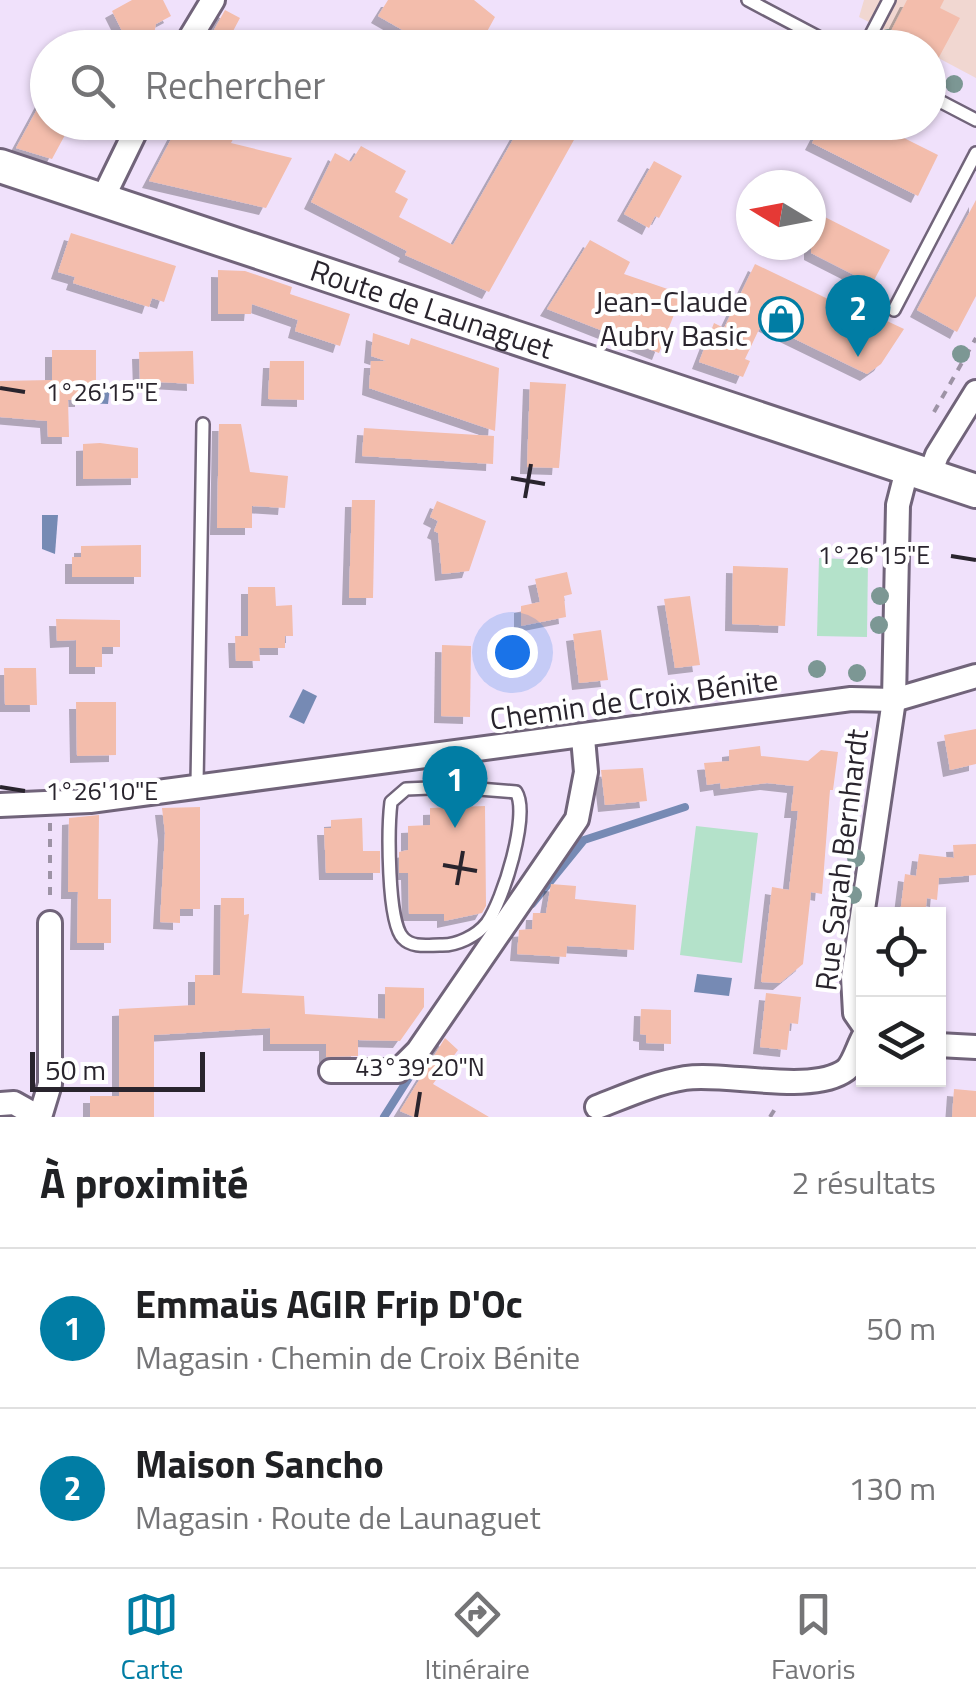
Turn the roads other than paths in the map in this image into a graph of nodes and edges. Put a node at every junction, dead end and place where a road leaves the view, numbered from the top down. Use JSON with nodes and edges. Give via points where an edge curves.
{"nodes":[{"id":1,"x":213,"y":0,"type":"edge"},
{"id":2,"x":748,"y":0,"type":"edge"},
{"id":3,"x":888,"y":0,"type":"edge"},
{"id":4,"x":195,"y":30,"type":"edge"},
{"id":5,"x":805,"y":30,"type":"edge"},
{"id":6,"x":873,"y":30,"type":"edge"},
{"id":7,"x":946,"y":104,"type":"edge"},
{"id":8,"x":976,"y":120,"type":"edge"},
{"id":9,"x":131,"y":140,"type":"edge"},
{"id":10,"x":976,"y":153,"type":"edge"},
{"id":11,"x":0,"y":166,"type":"edge"},
{"id":12,"x":102,"y":200,"type":"junction"},
{"id":13,"x":894,"y":310,"type":"dead end"},
{"id":14,"x":976,"y":392,"type":"edge"},
{"id":15,"x":203,"y":424,"type":"dead end"},
{"id":16,"x":919,"y":470,"type":"junction"},
{"id":17,"x":976,"y":491,"type":"edge"},
{"id":18,"x":976,"y":676,"type":"edge"},
{"id":19,"x":894,"y":700,"type":"junction"},
{"id":20,"x":583,"y":738,"type":"junction"},
{"id":21,"x":453,"y":755,"type":"junction"},
{"id":22,"x":198,"y":784,"type":"junction"},
{"id":23,"x":454,"y":787,"type":"junction"},
{"id":24,"x":0,"y":805,"type":"edge"},
{"id":25,"x":50,"y":923,"type":"road end"},
{"id":26,"x":856,"y":1014,"type":"edge"},
{"id":27,"x":946,"y":1045,"type":"edge"},
{"id":28,"x":976,"y":1047,"type":"edge"},
{"id":29,"x":856,"y":1054,"type":"edge"},
{"id":30,"x":330,"y":1071,"type":"dead end"},
{"id":31,"x":0,"y":1104,"type":"edge"},
{"id":32,"x":597,"y":1107,"type":"dead end"},
{"id":33,"x":40,"y":1117,"type":"edge"}],
"edges":[{"from":1,"to":4,"type":"street"},
{"from":2,"to":5,"type":"lane"},
{"from":3,"to":6,"type":"lane"},
{"from":7,"to":8,"type":"lane"},
{"from":9,"to":12,"type":"street"},
{"from":10,"to":13,"type":"lane"},
{"from":11,"to":12,"type":"main road","name":"Route de Launaguet"},
{"from":12,"to":16,"type":"main road","name":"Route de Launaguet"},
{"from":14,"to":16,"type":"street","name":"Rue Sarah Bernhardt","via":[[937,455]]},
{"from":15,"to":22,"type":"lane"},
{"from":16,"to":17,"type":"main road","name":"Route de Launaguet"},
{"from":16,"to":19,"type":"street","name":"Rue Sarah Bernhardt","via":[[898,505]]},
{"from":18,"to":19,"type":"street","name":"Chemin de Croix Bénite"},
{"from":19,"to":20,"type":"street","name":"Chemin de Croix Bénite","via":[[851,699]]},
{"from":19,"to":26,"type":"street","name":"Rue Sarah Bernhardt","via":[[852,977]]},
{"from":20,"to":21,"type":"street","name":"Chemin de Croix Bénite"},
{"from":20,"to":30,"type":"street","via":[[586,772],[577,818],[418,1050],[398,1070]]},
{"from":21,"to":22,"type":"street","name":"Chemin de Croix Bénite"},
{"from":21,"to":23,"type":"lane"},
{"from":22,"to":24,"type":"street","name":"Chemin de Croix Bénite"},
{"from":23,"to":23,"type":"lane","via":[[516,792],[520,826],[486,924],[451,946],[412,944],[402,938],[394,914],[390,802],[406,789]]},
{"from":25,"to":33,"type":"street","via":[[50,1084]]},
{"from":27,"to":28,"type":"street"},
{"from":29,"to":32,"type":"street","via":[[850,1068],[835,1076],[689,1078]]},
{"from":31,"to":33,"type":"street"}]}
